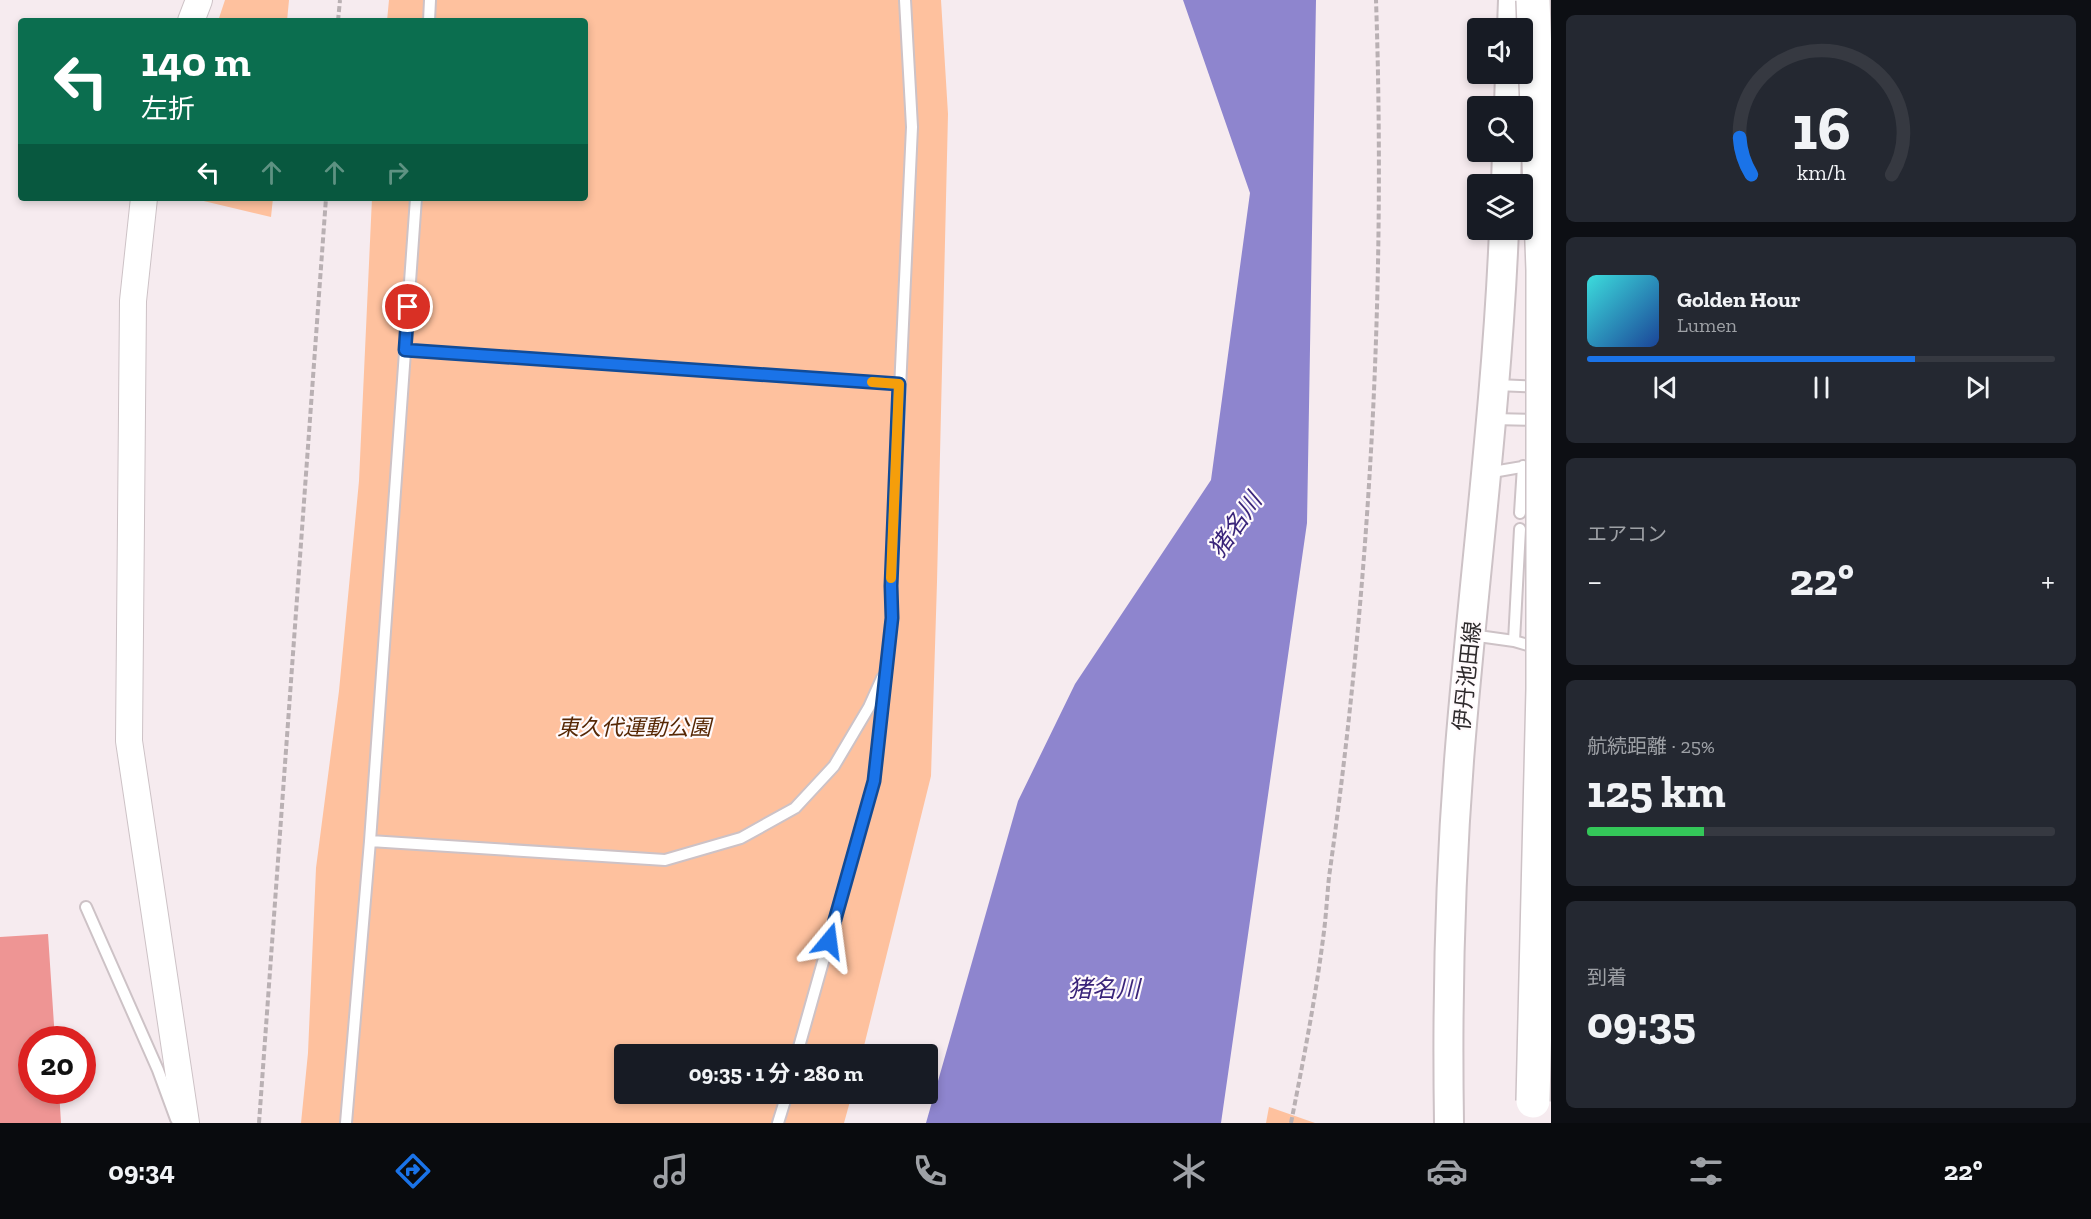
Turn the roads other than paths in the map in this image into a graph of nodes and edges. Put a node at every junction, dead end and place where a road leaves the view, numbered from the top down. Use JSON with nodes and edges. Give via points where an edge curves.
{"nodes":[{"id":1,"x":199,"y":0,"type":"edge"},
{"id":2,"x":430,"y":0,"type":"edge"},
{"id":3,"x":905,"y":0,"type":"edge"},
{"id":4,"x":1513,"y":0,"type":"edge"},
{"id":5,"x":1533,"y":0,"type":"edge"},
{"id":6,"x":192,"y":18,"type":"edge"},
{"id":7,"x":429,"y":18,"type":"edge"},
{"id":8,"x":1512,"y":18,"type":"edge"},
{"id":9,"x":144,"y":201,"type":"edge"},
{"id":10,"x":416,"y":201,"type":"edge"},
{"id":11,"x":1503,"y":240,"type":"edge"},
{"id":12,"x":405,"y":350,"type":"junction"},
{"id":13,"x":899,"y":384,"type":"junction"},
{"id":14,"x":1495,"y":385,"type":"junction"},
{"id":15,"x":1551,"y":388,"type":"edge"},
{"id":16,"x":1492,"y":419,"type":"junction"},
{"id":17,"x":1551,"y":421,"type":"edge"},
{"id":18,"x":1551,"y":463,"type":"edge"},
{"id":19,"x":1523,"y":466,"type":"junction"},
{"id":20,"x":1487,"y":473,"type":"junction"},
{"id":21,"x":1520,"y":513,"type":"dead end"},
{"id":22,"x":1520,"y":529,"type":"dead end"},
{"id":23,"x":1471,"y":635,"type":"junction"},
{"id":24,"x":1514,"y":641,"type":"junction"},
{"id":25,"x":1551,"y":652,"type":"edge"},
{"id":26,"x":886,"y":668,"type":"junction"},
{"id":27,"x":370,"y":842,"type":"junction"},
{"id":28,"x":86,"y":907,"type":"dead end"},
{"id":29,"x":800,"y":1044,"type":"edge"},
{"id":30,"x":1533,"y":1101,"type":"dead end"},
{"id":31,"x":784,"y":1104,"type":"edge"},
{"id":32,"x":177,"y":1123,"type":"edge"},
{"id":33,"x":186,"y":1123,"type":"edge"},
{"id":34,"x":346,"y":1123,"type":"edge"},
{"id":35,"x":778,"y":1123,"type":"edge"},
{"id":36,"x":1449,"y":1123,"type":"edge"}],
"edges":[{"from":1,"to":6,"type":"street"},
{"from":2,"to":7,"type":"lane"},
{"from":3,"to":13,"type":"lane","via":[[912,127]]},
{"from":4,"to":8,"type":"main road"},
{"from":5,"to":30,"type":"highway","bridge":true,"via":[[1543,270],[1543,689]]},
{"from":9,"to":33,"type":"street","via":[[133,301],[129,741]]},
{"from":10,"to":12,"type":"lane"},
{"from":11,"to":14,"type":"main road","name":"伊丹池田線"},
{"from":12,"to":13,"type":"lane"},
{"from":12,"to":27,"type":"lane"},
{"from":13,"to":26,"type":"lane","via":[[892,618]]},
{"from":14,"to":15,"type":"lane"},
{"from":14,"to":16,"type":"main road","name":"伊丹池田線"},
{"from":16,"to":17,"type":"lane"},
{"from":16,"to":20,"type":"main road","name":"伊丹池田線"},
{"from":18,"to":19,"type":"lane"},
{"from":19,"to":20,"type":"lane"},
{"from":19,"to":21,"type":"lane"},
{"from":20,"to":23,"type":"main road","name":"伊丹池田線"},
{"from":22,"to":24,"type":"lane"},
{"from":23,"to":24,"type":"lane"},
{"from":23,"to":36,"type":"main road","name":"伊丹池田線","via":[[1449,930]]},
{"from":24,"to":25,"type":"lane"},
{"from":26,"to":27,"type":"lane","via":[[834,766],[795,808],[741,838],[665,860]]},
{"from":26,"to":29,"type":"lane","via":[[874,781]]},
{"from":27,"to":34,"type":"lane"},
{"from":28,"to":32,"type":"lane","via":[[158,1070]]},
{"from":31,"to":35,"type":"lane"}]}
